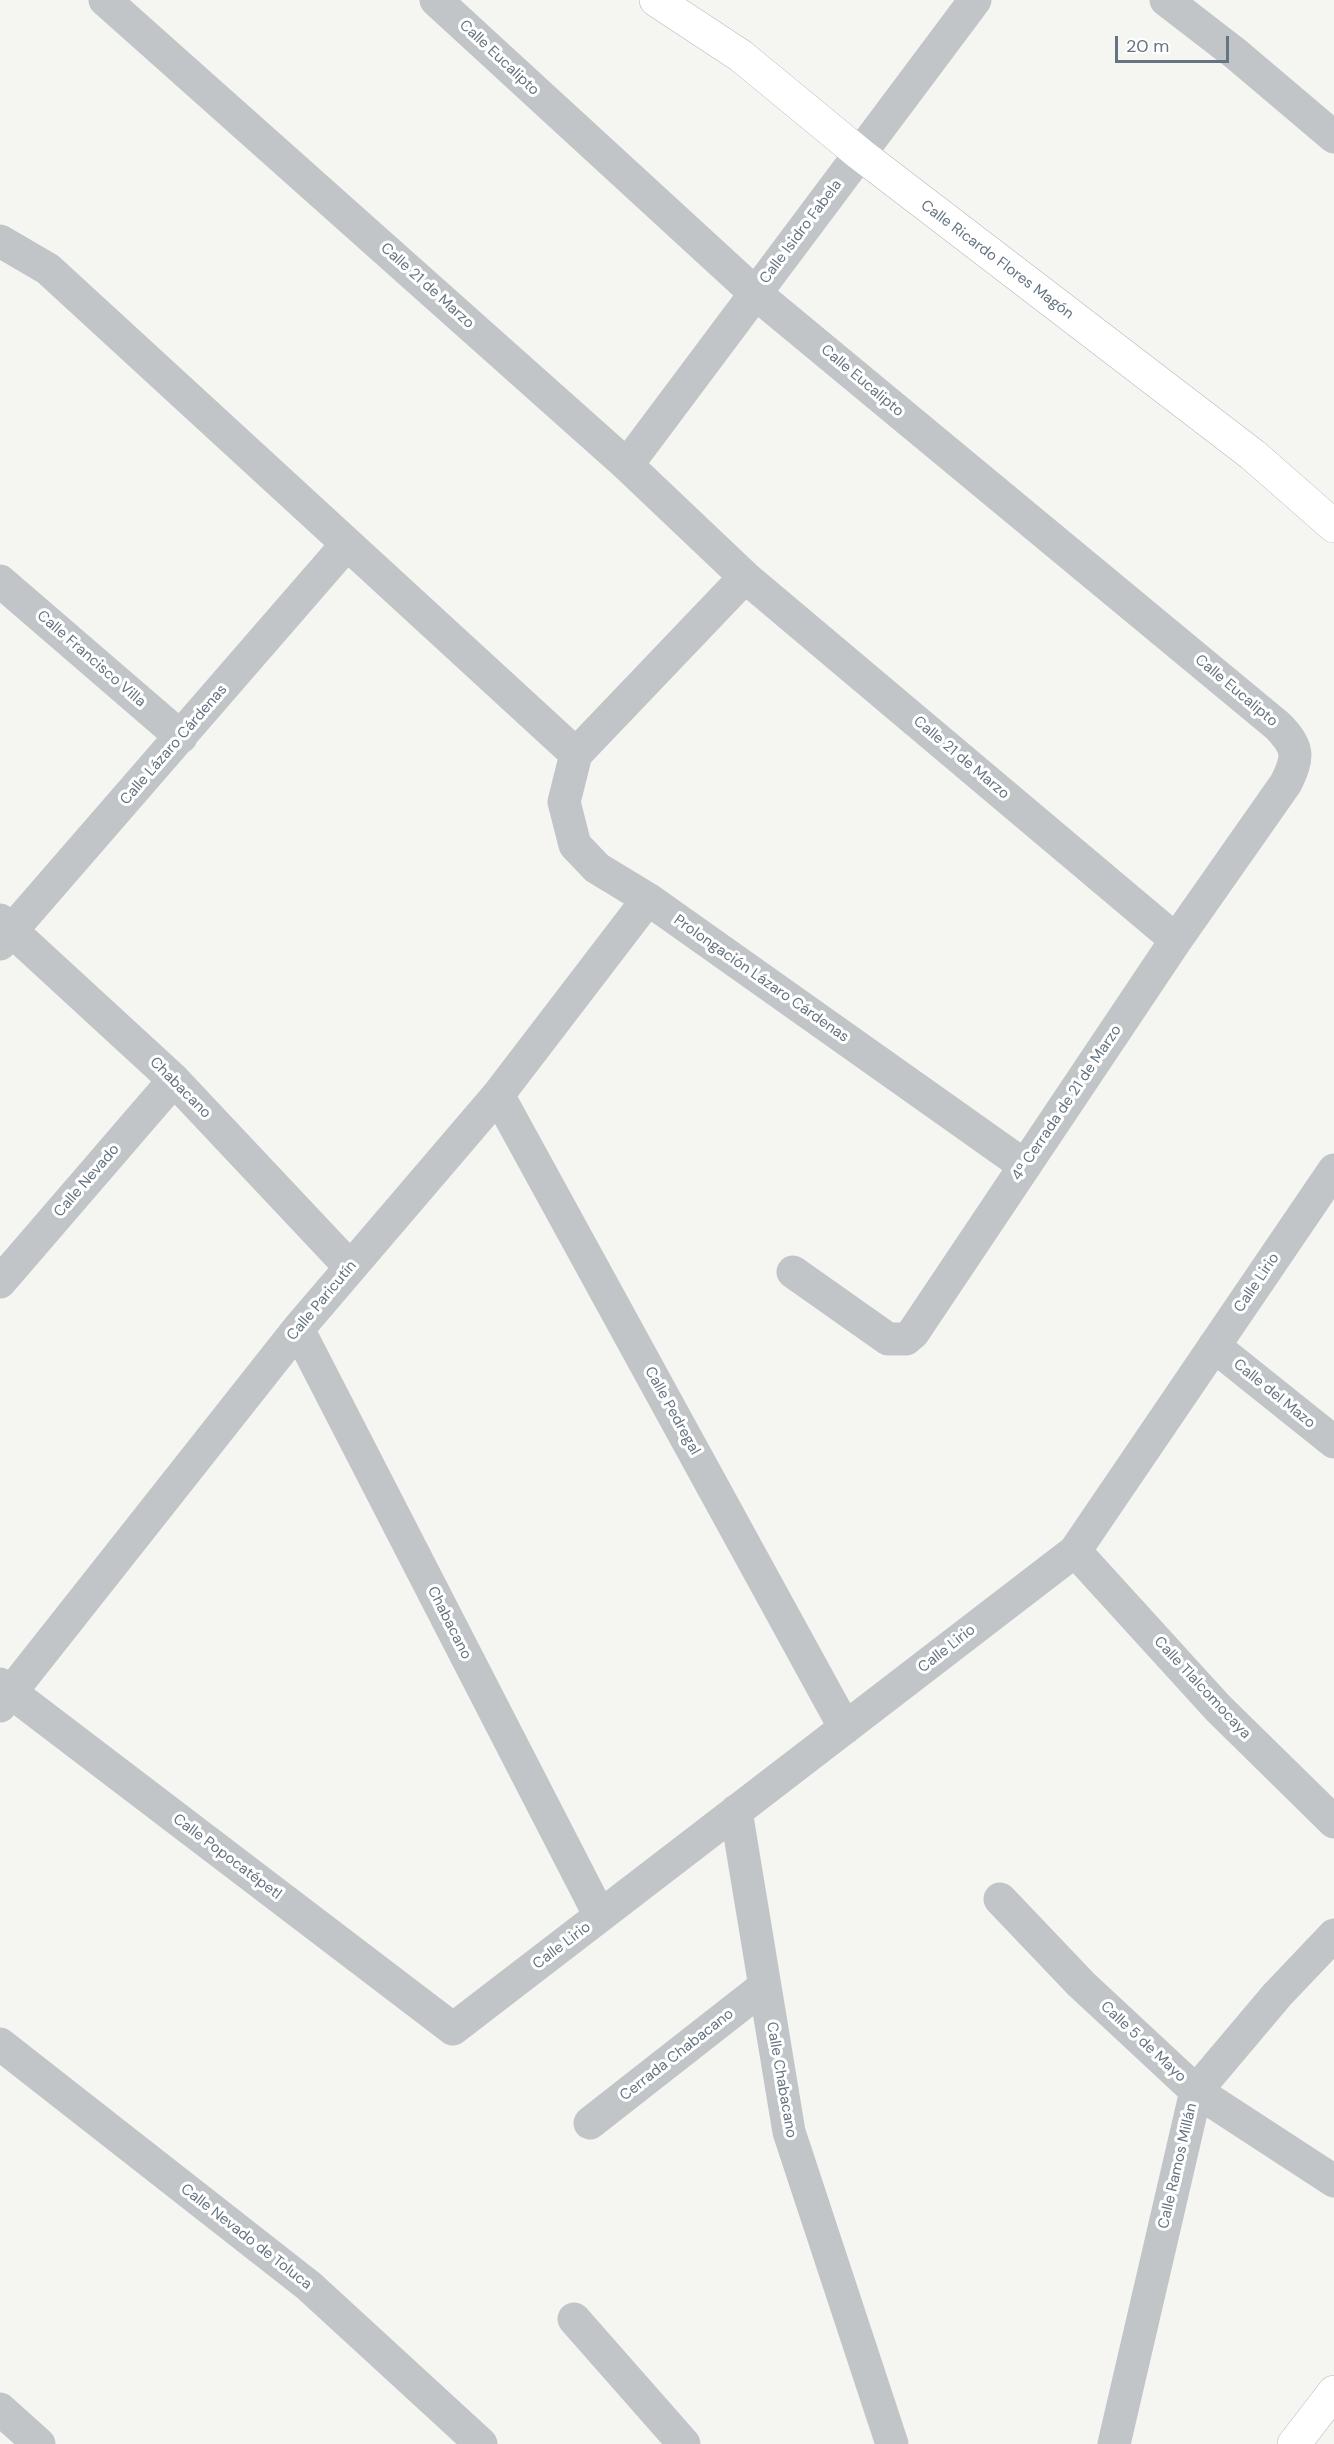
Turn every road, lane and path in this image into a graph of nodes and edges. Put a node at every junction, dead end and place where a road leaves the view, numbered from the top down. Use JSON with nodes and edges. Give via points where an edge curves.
{"nodes":[{"id":1,"x":105,"y":0,"type":"edge"},
{"id":2,"x":435,"y":0,"type":"edge"},
{"id":3,"x":656,"y":0,"type":"edge"},
{"id":4,"x":975,"y":0,"type":"edge"},
{"id":5,"x":1166,"y":0,"type":"edge"},
{"id":6,"x":1334,"y":137,"type":"edge"},
{"id":7,"x":860,"y":154,"type":"junction"},
{"id":8,"x":0,"y":241,"type":"edge"},
{"id":9,"x":755,"y":293,"type":"junction"},
{"id":10,"x":627,"y":465,"type":"junction"},
{"id":11,"x":1334,"y":526,"type":"edge"},
{"id":12,"x":348,"y":544,"type":"junction"},
{"id":13,"x":745,"y":577,"type":"junction"},
{"id":14,"x":0,"y":581,"type":"edge"},
{"id":15,"x":182,"y":737,"type":"junction"},
{"id":16,"x":1296,"y":752,"type":"joint"},
{"id":17,"x":576,"y":754,"type":"junction"},
{"id":18,"x":648,"y":899,"type":"junction"},
{"id":19,"x":4,"y":931,"type":"edge"},
{"id":20,"x":1176,"y":940,"type":"junction"},
{"id":21,"x":174,"y":1080,"type":"junction"},
{"id":22,"x":498,"y":1095,"type":"junction"},
{"id":23,"x":1025,"y":1166,"type":"junction"},
{"id":24,"x":1334,"y":1170,"type":"edge"},
{"id":25,"x":350,"y":1267,"type":"junction"},
{"id":26,"x":793,"y":1272,"type":"dead end"},
{"id":27,"x":0,"y":1282,"type":"edge"},
{"id":28,"x":298,"y":1329,"type":"junction"},
{"id":29,"x":1214,"y":1346,"type":"junction"},
{"id":30,"x":1334,"y":1442,"type":"edge"},
{"id":31,"x":1075,"y":1551,"type":"junction"},
{"id":32,"x":4,"y":1695,"type":"edge"},
{"id":33,"x":845,"y":1728,"type":"junction"},
{"id":34,"x":736,"y":1811,"type":"junction"},
{"id":35,"x":1334,"y":1822,"type":"edge"},
{"id":36,"x":1000,"y":1899,"type":"dead end"},
{"id":37,"x":600,"y":1917,"type":"junction"},
{"id":38,"x":1334,"y":1935,"type":"edge"},
{"id":39,"x":765,"y":1986,"type":"junction"},
{"id":40,"x":453,"y":2029,"type":"joint"},
{"id":41,"x":0,"y":2044,"type":"edge"},
{"id":42,"x":1196,"y":2091,"type":"junction"},
{"id":43,"x":590,"y":2123,"type":"dead end"},
{"id":44,"x":1334,"y":2181,"type":"edge"},
{"id":45,"x":574,"y":2319,"type":"dead end"},
{"id":46,"x":1334,"y":2392,"type":"edge"},
{"id":47,"x":0,"y":2409,"type":"edge"},
{"id":48,"x":39,"y":2444,"type":"edge"},
{"id":49,"x":481,"y":2444,"type":"edge"},
{"id":50,"x":684,"y":2444,"type":"edge"},
{"id":51,"x":892,"y":2444,"type":"edge"},
{"id":52,"x":1114,"y":2444,"type":"edge"},
{"id":53,"x":1294,"y":2444,"type":"edge"}],
"edges":[{"from":1,"to":10,"type":"street","name":"Calle 21 de Marzo"},
{"from":2,"to":9,"type":"street","name":"Calle Eucalipto"},
{"from":3,"to":7,"type":"street","name":"Calle Ricardo Flores Magón","via":[[741,56]]},
{"from":4,"to":7,"type":"street","name":"Calle Isidro Fabela"},
{"from":5,"to":6,"type":"street"},
{"from":7,"to":9,"type":"street","name":"Calle Isidro Fabela"},
{"from":7,"to":11,"type":"street","name":"Calle Ricardo Flores Magón","via":[[1253,455]]},
{"from":8,"to":12,"type":"street","via":[[48,269]]},
{"from":9,"to":10,"type":"street","name":"Calle Isidro Fabela"},
{"from":9,"to":16,"type":"street","name":"Calle Eucalipto","via":[[1278,726],[1290,738]]},
{"from":10,"to":13,"type":"street","name":"Calle 21 de Marzo"},
{"from":12,"to":15,"type":"street","name":"Calle Lázaro Cárdenas"},
{"from":12,"to":17,"type":"street"},
{"from":13,"to":17,"type":"street"},
{"from":13,"to":20,"type":"street","name":"Calle 21 de Marzo"},
{"from":14,"to":15,"type":"street","name":"Calle Francisco Villa"},
{"from":15,"to":19,"type":"street","name":"Calle Lázaro Cárdenas"},
{"from":16,"to":20,"type":"street","name":"4ª Cerrada de 21 de Marzo","via":[[1286,783]]},
{"from":17,"to":18,"type":"street","name":"Prolongación Lázaro Cárdenas","via":[[564,802],[575,845],[597,868]]},
{"from":18,"to":22,"type":"street","name":"Calle Paricutín"},
{"from":18,"to":23,"type":"street","name":"Prolongación Lázaro Cárdenas"},
{"from":19,"to":21,"type":"street","name":"Chabacano"},
{"from":20,"to":23,"type":"street","name":"4ª Cerrada de 21 de Marzo"},
{"from":21,"to":25,"type":"street","name":"Chabacano"},
{"from":21,"to":27,"type":"street","name":"Calle Nevado"},
{"from":22,"to":25,"type":"street","name":"Calle Paricutín"},
{"from":22,"to":33,"type":"street","name":"Calle Pedregal"},
{"from":23,"to":26,"type":"street","name":"4ª Cerrada de 21 de Marzo","via":[[906,1339],[880,1335]]},
{"from":24,"to":29,"type":"street","name":"Calle Lirio"},
{"from":25,"to":28,"type":"street","name":"Calle Paricutín"},
{"from":28,"to":32,"type":"street","name":"Calle Paricutín"},
{"from":28,"to":37,"type":"street","name":"Chabacano"},
{"from":29,"to":30,"type":"street","name":"Calle del Mazo"},
{"from":29,"to":31,"type":"street","name":"Calle Lirio"},
{"from":31,"to":33,"type":"street","name":"Calle Lirio"},
{"from":31,"to":35,"type":"street","name":"Calle Tlalcomocaya","via":[[1218,1708]]},
{"from":32,"to":40,"type":"street","name":"Calle Popocatépetl"},
{"from":33,"to":34,"type":"street","name":"Calle Lirio"},
{"from":34,"to":37,"type":"street","name":"Calle Lirio"},
{"from":34,"to":39,"type":"street","name":"Calle Chabacano"},
{"from":36,"to":42,"type":"street","name":"Calle 5 de Mayo","via":[[1081,1984]]},
{"from":37,"to":40,"type":"street","name":"Calle Lirio"},
{"from":38,"to":42,"type":"street","name":"Calle Ramos Millán"},
{"from":39,"to":43,"type":"street","name":"Cerrada Chabacano"},
{"from":39,"to":51,"type":"street","name":"Calle Chabacano","via":[[789,2132]]},
{"from":41,"to":49,"type":"street","name":"Calle Nevado de Toluca","via":[[309,2286]]},
{"from":42,"to":44,"type":"street","name":"Calle 5 de Mayo"},
{"from":42,"to":52,"type":"street","name":"Calle Ramos Millán"},
{"from":45,"to":50,"type":"street"},
{"from":46,"to":53,"type":"street"},
{"from":47,"to":48,"type":"street"}]}
